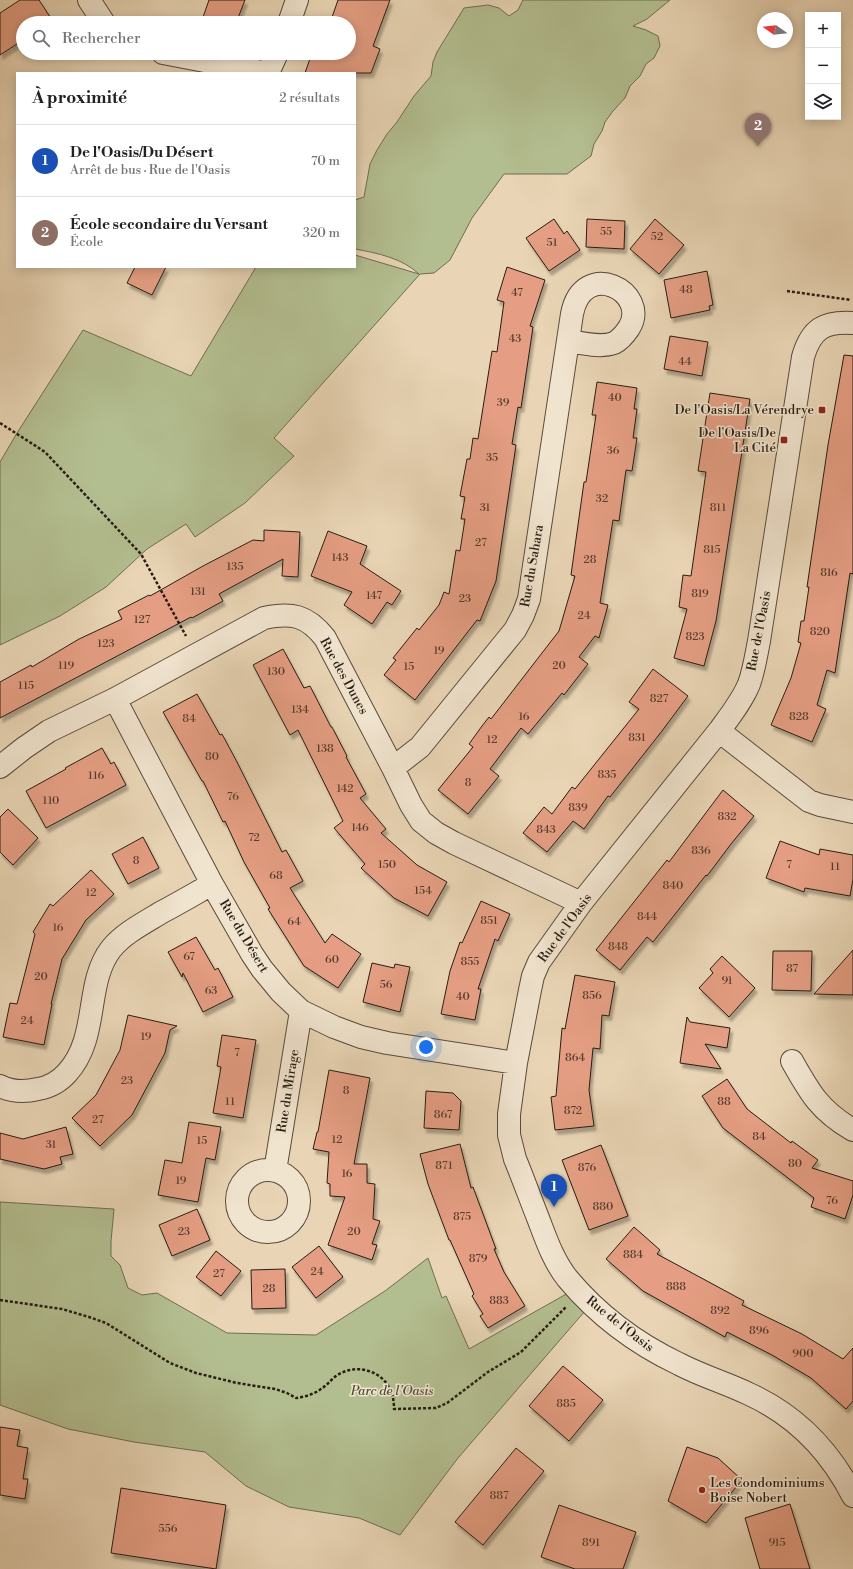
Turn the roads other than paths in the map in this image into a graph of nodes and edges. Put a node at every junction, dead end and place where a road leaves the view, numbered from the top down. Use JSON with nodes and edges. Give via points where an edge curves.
{"nodes":[{"id":1,"x":88,"y":0,"type":"edge"},
{"id":2,"x":297,"y":0,"type":"edge"},
{"id":3,"x":99,"y":16,"type":"edge"},
{"id":4,"x":291,"y":16,"type":"edge"},
{"id":5,"x":187,"y":60,"type":"edge"},
{"id":6,"x":274,"y":60,"type":"edge"},
{"id":7,"x":215,"y":68,"type":"edge"},
{"id":8,"x":257,"y":72,"type":"edge"},
{"id":9,"x":268,"y":72,"type":"edge"},
{"id":10,"x":853,"y":323,"type":"edge"},
{"id":11,"x":568,"y":341,"type":"dead end"},
{"id":12,"x":115,"y":699,"type":"junction"},
{"id":13,"x":719,"y":731,"type":"junction"},
{"id":14,"x":0,"y":767,"type":"edge"},
{"id":15,"x":393,"y":768,"type":"junction"},
{"id":16,"x":853,"y":812,"type":"edge"},
{"id":17,"x":212,"y":884,"type":"junction"},
{"id":18,"x":581,"y":903,"type":"junction"},
{"id":19,"x":301,"y":1011,"type":"junction"},
{"id":20,"x":792,"y":1061,"type":"dead end"},
{"id":21,"x":516,"y":1063,"type":"junction"},
{"id":22,"x":0,"y":1086,"type":"edge"},
{"id":23,"x":853,"y":1130,"type":"edge"},
{"id":24,"x":274,"y":1171,"type":"dead end"},
{"id":25,"x":853,"y":1496,"type":"edge"}],
"edges":[{"from":1,"to":3,"type":"street"},
{"from":2,"to":4,"type":"street"},
{"from":5,"to":7,"type":"street"},
{"from":6,"to":9,"type":"street"},
{"from":7,"to":8,"type":"street"},
{"from":10,"to":13,"type":"street","name":"Rue de l'Oasis","via":[[829,324],[817,330],[803,357],[754,667],[739,702]]},
{"from":11,"to":15,"type":"street","name":"Rue du Sahara","via":[[529,599],[523,615],[515,630],[420,747]]},
{"from":12,"to":14,"type":"street","name":"Rue des Dunes","via":[[49,731]]},
{"from":12,"to":15,"type":"street","name":"Rue des Dunes","via":[[264,618],[279,615],[306,619],[324,638]]},
{"from":12,"to":17,"type":"street","name":"Rue du Désert"},
{"from":13,"to":16,"type":"street","via":[[809,801]]},
{"from":13,"to":18,"type":"street","name":"Rue de l'Oasis"},
{"from":15,"to":18,"type":"street","name":"Rue des Dunes","via":[[411,805],[422,821],[436,833]]},
{"from":17,"to":19,"type":"street","name":"Rue du Désert","via":[[262,969]]},
{"from":17,"to":22,"type":"street","via":[[136,927],[111,950],[102,964],[82,1052],[59,1081],[45,1088],[29,1091]]},
{"from":18,"to":21,"type":"street","name":"Rue de l'Oasis","via":[[547,949],[533,976]]},
{"from":19,"to":21,"type":"street","name":"Rue du Désert","via":[[360,1037]]},
{"from":19,"to":24,"type":"street","name":"Rue du Mirage"},
{"from":20,"to":23,"type":"street","via":[[823,1109]]},
{"from":21,"to":25,"type":"street","name":"Rue de l'Oasis","via":[[508,1123],[511,1145],[548,1244],[567,1277],[591,1304],[651,1349],[680,1365],[748,1393],[781,1411],[822,1449]]}]}
